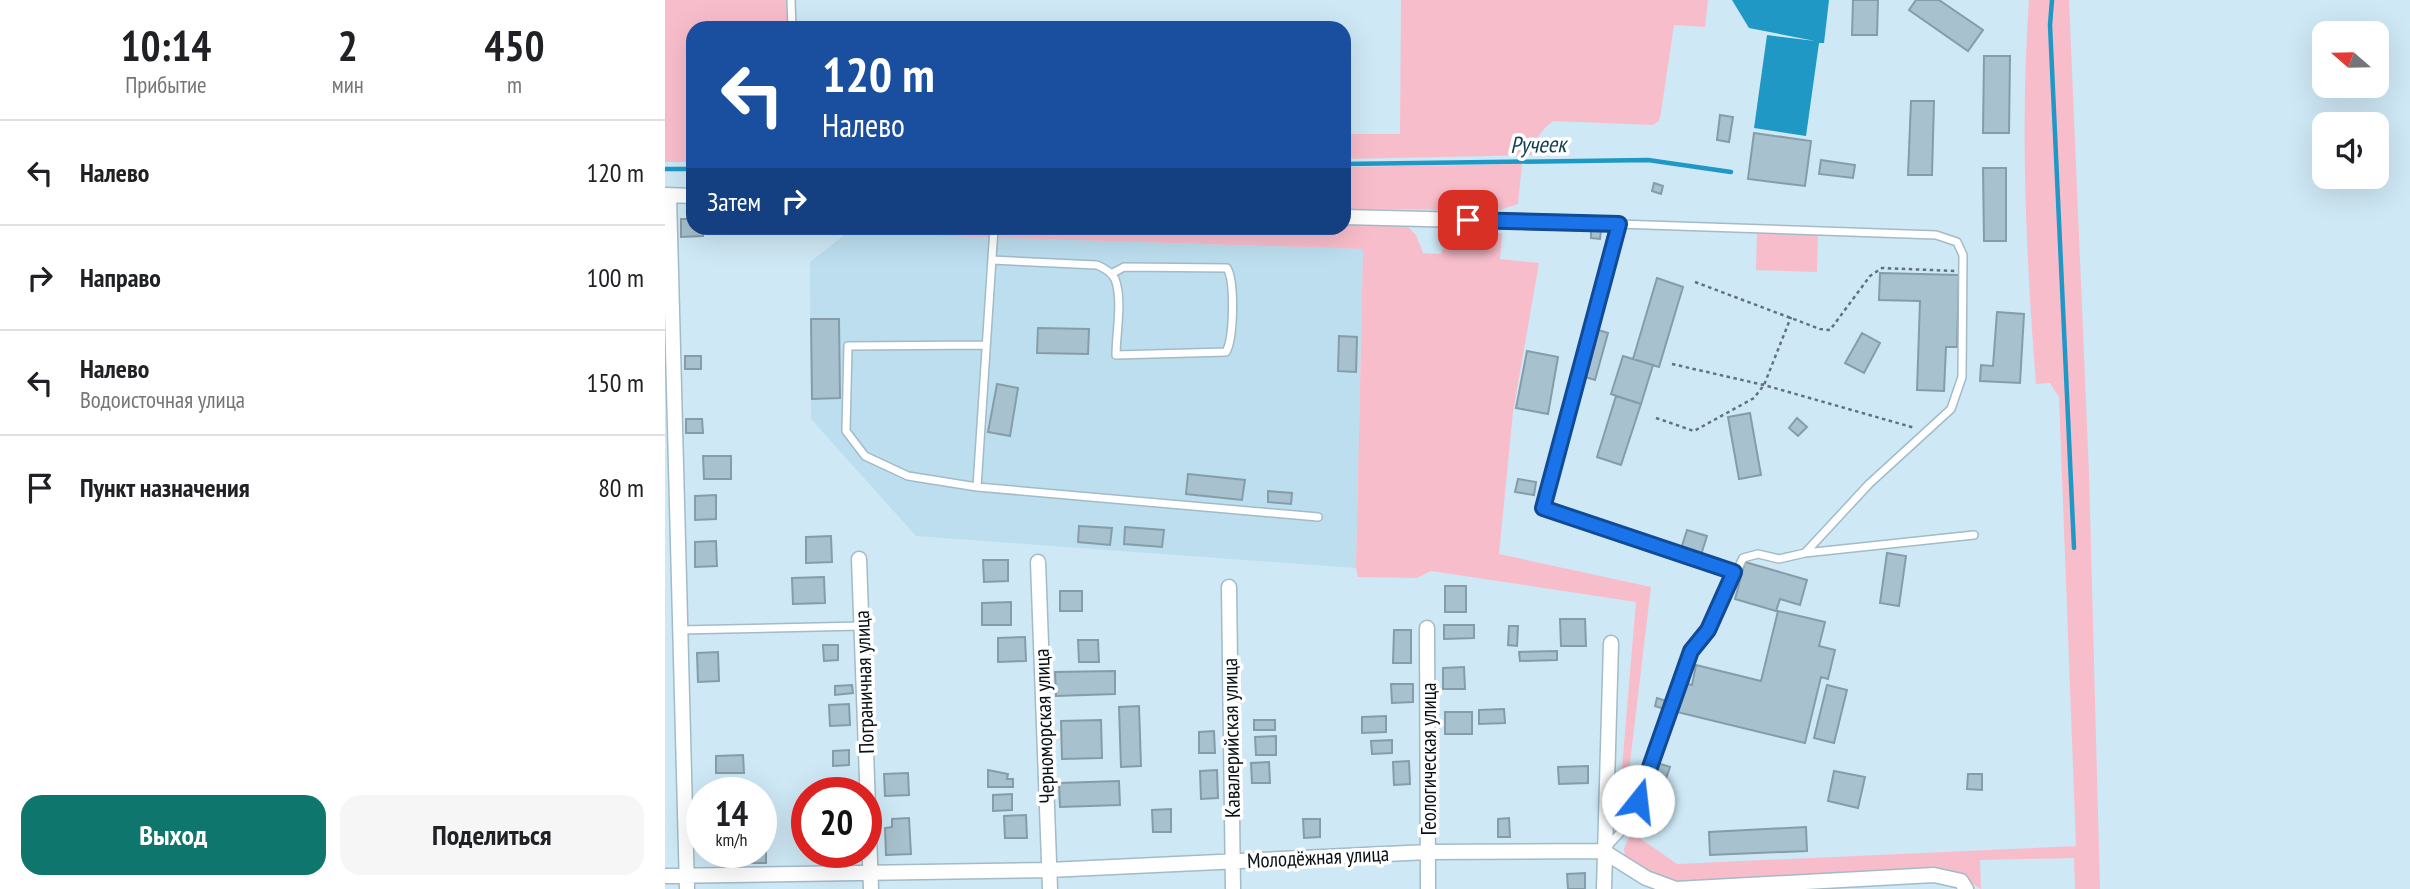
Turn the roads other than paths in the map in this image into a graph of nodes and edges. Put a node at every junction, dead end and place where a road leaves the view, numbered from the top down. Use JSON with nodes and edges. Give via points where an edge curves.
{"nodes":[{"id":1,"x":791,"y":0,"type":"edge"},
{"id":2,"x":792,"y":21,"type":"edge"},
{"id":3,"x":667,"y":195,"type":"edge"},
{"id":4,"x":686,"y":196,"type":"edge"},
{"id":5,"x":1351,"y":217,"type":"edge"},
{"id":6,"x":1589,"y":223,"type":"joint"},
{"id":7,"x":1619,"y":224,"type":"junction"},
{"id":8,"x":994,"y":235,"type":"edge"},
{"id":9,"x":992,"y":260,"type":"junction"},
{"id":10,"x":1111,"y":274,"type":"junction"},
{"id":11,"x":986,"y":345,"type":"junction"},
{"id":12,"x":977,"y":487,"type":"junction"},
{"id":13,"x":1318,"y":517,"type":"dead end"},
{"id":14,"x":1974,"y":536,"type":"dead end"},
{"id":15,"x":1805,"y":553,"type":"junction"},
{"id":16,"x":859,"y":559,"type":"dead end"},
{"id":17,"x":1038,"y":562,"type":"dead end"},
{"id":18,"x":1734,"y":572,"type":"junction"},
{"id":19,"x":1229,"y":587,"type":"dead end"},
{"id":20,"x":861,"y":626,"type":"junction"},
{"id":21,"x":1427,"y":628,"type":"dead end"},
{"id":22,"x":679,"y":630,"type":"junction"},
{"id":23,"x":1611,"y":643,"type":"dead end"},
{"id":24,"x":1603,"y":851,"type":"junction"},
{"id":25,"x":1428,"y":852,"type":"junction"},
{"id":26,"x":1232,"y":861,"type":"junction"},
{"id":27,"x":1049,"y":870,"type":"junction"},
{"id":28,"x":871,"y":871,"type":"junction"},
{"id":29,"x":665,"y":876,"type":"edge"},
{"id":30,"x":687,"y":882,"type":"edge"},
{"id":31,"x":1791,"y":885,"type":"edge"},
{"id":32,"x":1963,"y":885,"type":"edge"},
{"id":33,"x":871,"y":889,"type":"edge"},
{"id":34,"x":1050,"y":889,"type":"edge"},
{"id":35,"x":1233,"y":889,"type":"edge"},
{"id":36,"x":1428,"y":889,"type":"edge"},
{"id":37,"x":1604,"y":889,"type":"edge"}],
"edges":[{"from":1,"to":2,"type":"lane"},
{"from":3,"to":4,"type":"street"},
{"from":3,"to":22,"type":"street"},
{"from":5,"to":6,"type":"street"},
{"from":6,"to":7,"type":"lane"},
{"from":7,"to":15,"type":"lane","via":[[1936,235],[1957,242],[1963,255],[1962,377],[1951,409],[1869,484]]},
{"from":7,"to":18,"type":"lane","via":[[1543,508]]},
{"from":8,"to":9,"type":"lane"},
{"from":9,"to":10,"type":"lane","via":[[1097,265]]},
{"from":9,"to":11,"type":"lane"},
{"from":10,"to":10,"type":"lane","via":[[1117,293],[1116,355],[1226,352],[1232,314],[1227,268],[1124,267]]},
{"from":11,"to":12,"type":"lane"},
{"from":11,"to":12,"type":"lane","via":[[848,346],[846,431],[865,456],[908,476]]},
{"from":12,"to":13,"type":"lane"},
{"from":14,"to":15,"type":"lane"},
{"from":15,"to":18,"type":"lane","via":[[1779,559],[1758,554],[1743,558]]},
{"from":16,"to":20,"type":"street","name":"Пограничная улица"},
{"from":17,"to":27,"type":"street","name":"Черноморская улица"},
{"from":18,"to":24,"type":"lane","via":[[1708,630],[1691,651],[1632,820]]},
{"from":19,"to":26,"type":"street","name":"Кавалерийская улица"},
{"from":20,"to":22,"type":"lane"},
{"from":20,"to":28,"type":"street","name":"Пограничная улица"},
{"from":21,"to":25,"type":"street","name":"Геологическая улица"},
{"from":22,"to":30,"type":"street"},
{"from":23,"to":24,"type":"street"},
{"from":24,"to":25,"type":"street","name":"Молодёжная улица"},
{"from":24,"to":31,"type":"street","via":[[1646,878],[1676,889]]},
{"from":24,"to":37,"type":"street"},
{"from":25,"to":26,"type":"street","name":"Молодёжная улица"},
{"from":25,"to":36,"type":"street","name":"Геологическая улица"},
{"from":26,"to":27,"type":"street","name":"Молодёжная улица"},
{"from":26,"to":35,"type":"street","name":"Кавалерийская улица"},
{"from":27,"to":28,"type":"street","name":"Молодёжная улица"},
{"from":27,"to":34,"type":"street","name":"Черноморская улица"},
{"from":28,"to":30,"type":"street","name":"Молодёжная улица"},
{"from":28,"to":33,"type":"street","name":"Пограничная улица"},
{"from":29,"to":30,"type":"street","name":"Молодёжная улица"},
{"from":31,"to":32,"type":"street","via":[[1934,875]]}]}
